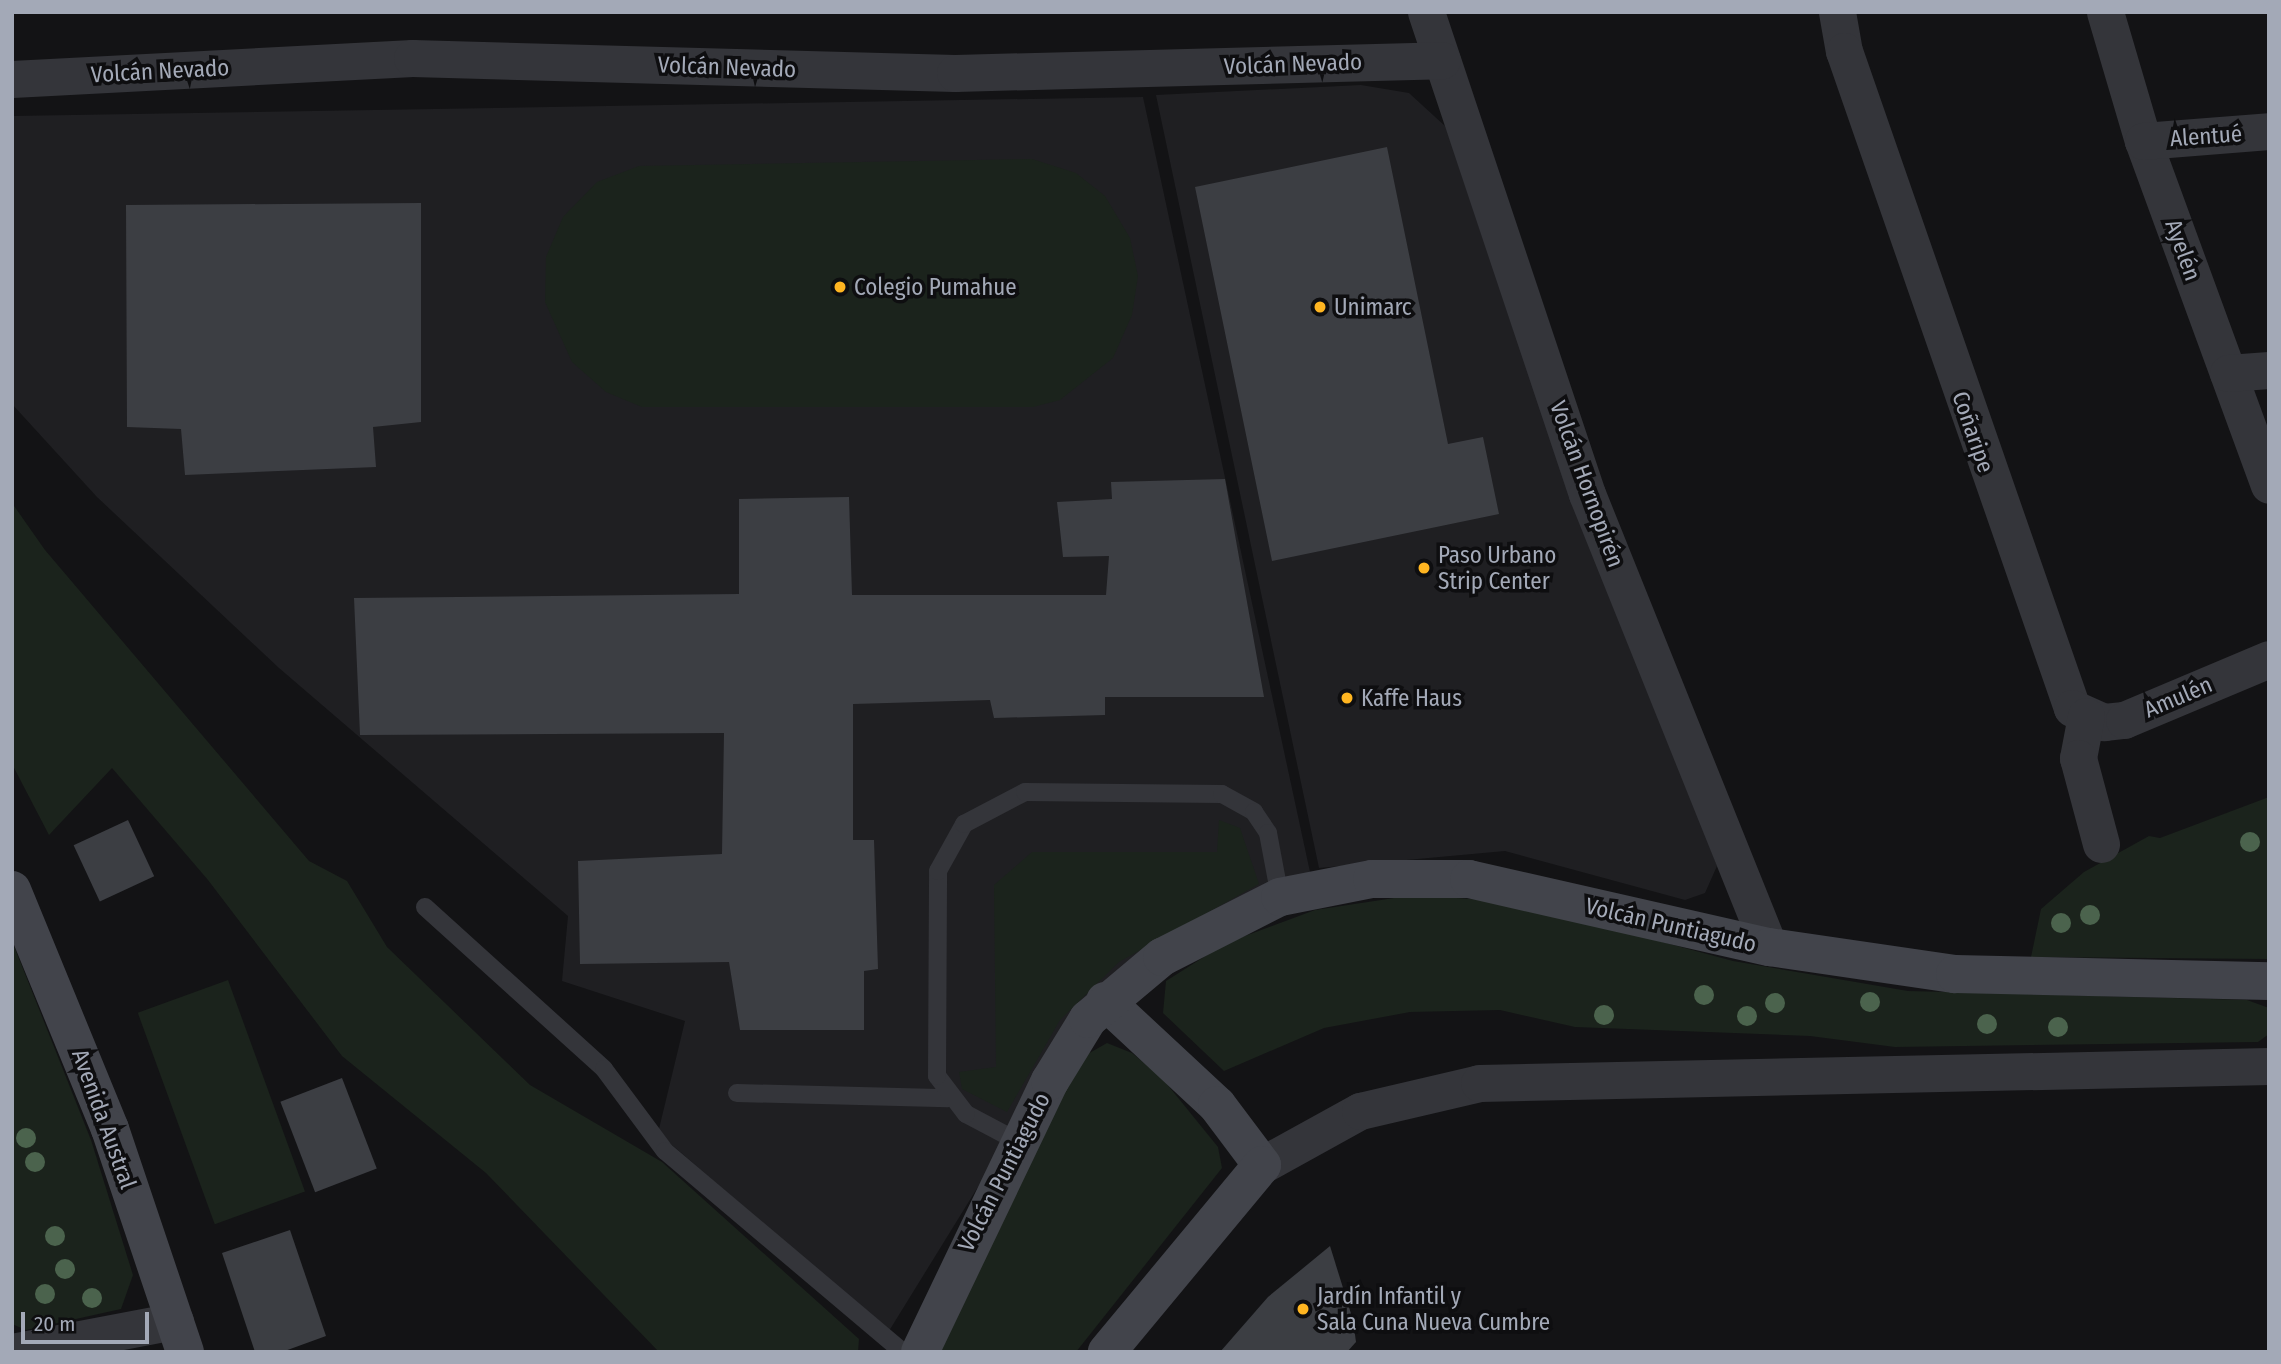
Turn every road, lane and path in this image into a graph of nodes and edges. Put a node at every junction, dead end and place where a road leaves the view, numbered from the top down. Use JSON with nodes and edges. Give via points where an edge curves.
{"nodes":[{"id":1,"x":1426,"y":12,"type":"edge"},
{"id":2,"x":1837,"y":12,"type":"edge"},
{"id":3,"x":2105,"y":12,"type":"edge"},
{"id":4,"x":1442,"y":61,"type":"junction"},
{"id":5,"x":12,"y":79,"type":"edge"},
{"id":6,"x":2269,"y":131,"type":"edge"},
{"id":7,"x":2143,"y":141,"type":"junction"},
{"id":8,"x":2269,"y":370,"type":"edge"},
{"id":9,"x":2228,"y":373,"type":"junction"},
{"id":10,"x":2269,"y":485,"type":"edge"},
{"id":11,"x":2269,"y":659,"type":"edge"},
{"id":12,"x":2086,"y":716,"type":"junction"},
{"id":13,"x":2101,"y":844,"type":"dead end"},
{"id":14,"x":12,"y":890,"type":"edge"},
{"id":15,"x":1280,"y":897,"type":"junction"},
{"id":16,"x":425,"y":907,"type":"dead end"},
{"id":17,"x":1769,"y":947,"type":"junction"},
{"id":18,"x":2269,"y":981,"type":"edge"},
{"id":19,"x":1105,"y":1000,"type":"junction"},
{"id":20,"x":2269,"y":1066,"type":"edge"},
{"id":21,"x":737,"y":1093,"type":"dead end"},
{"id":22,"x":948,"y":1098,"type":"junction"},
{"id":23,"x":1021,"y":1143,"type":"junction"},
{"id":24,"x":1262,"y":1166,"type":"junction"},
{"id":25,"x":180,"y":1336,"type":"edge"},
{"id":26,"x":12,"y":1352,"type":"edge"},
{"id":27,"x":903,"y":1352,"type":"edge"},
{"id":28,"x":920,"y":1352,"type":"edge"},
{"id":29,"x":1107,"y":1352,"type":"edge"}],
"edges":[{"from":1,"to":4,"type":"street","name":"Volcán Hornopirén"},
{"from":2,"to":12,"type":"street","name":"Coñaripe","via":[[1844,51],[2062,692]]},
{"from":3,"to":7,"type":"street","name":"Ayelén"},
{"from":4,"to":5,"type":"street","name":"Volcán Nevado","via":[[955,73],[412,58]]},
{"from":4,"to":17,"type":"street","name":"Volcán Hornopirén","via":[[1587,495]]},
{"from":6,"to":7,"type":"street","name":"Alentué"},
{"from":7,"to":9,"type":"street","name":"Ayelén"},
{"from":8,"to":9,"type":"street"},
{"from":9,"to":10,"type":"street","name":"Ayelén"},
{"from":11,"to":12,"type":"street","name":"Amulén","via":[[2124,720]]},
{"from":12,"to":13,"type":"street","via":[[2078,758]]},
{"from":14,"to":25,"type":"main road","name":"Avenida Austral","via":[[110,1129]]},
{"from":15,"to":17,"type":"main road","name":"Volcán Puntiagudo","via":[[1372,879],[1469,879]]},
{"from":15,"to":19,"type":"main road","name":"Volcán Puntiagudo","via":[[1187,942]]},
{"from":15,"to":22,"type":"lane","via":[[1268,834],[1254,812],[1222,794],[1025,792],[977,814],[953,838],[938,871],[937,1076]]},
{"from":16,"to":27,"type":"lane","via":[[604,1069],[666,1151]]},
{"from":17,"to":18,"type":"main road","name":"Volcán Puntiagudo","via":[[2003,978]]},
{"from":19,"to":23,"type":"main road","name":"Volcán Puntiagudo","via":[[1075,1036]]},
{"from":19,"to":24,"type":"main road","via":[[1217,1105]]},
{"from":20,"to":24,"type":"street","via":[[1479,1083],[1360,1111]]},
{"from":21,"to":22,"type":"lane"},
{"from":22,"to":23,"type":"lane"},
{"from":23,"to":28,"type":"main road","name":"Volcán Puntiagudo"},
{"from":24,"to":29,"type":"main road"},
{"from":25,"to":26,"type":"street"}]}
